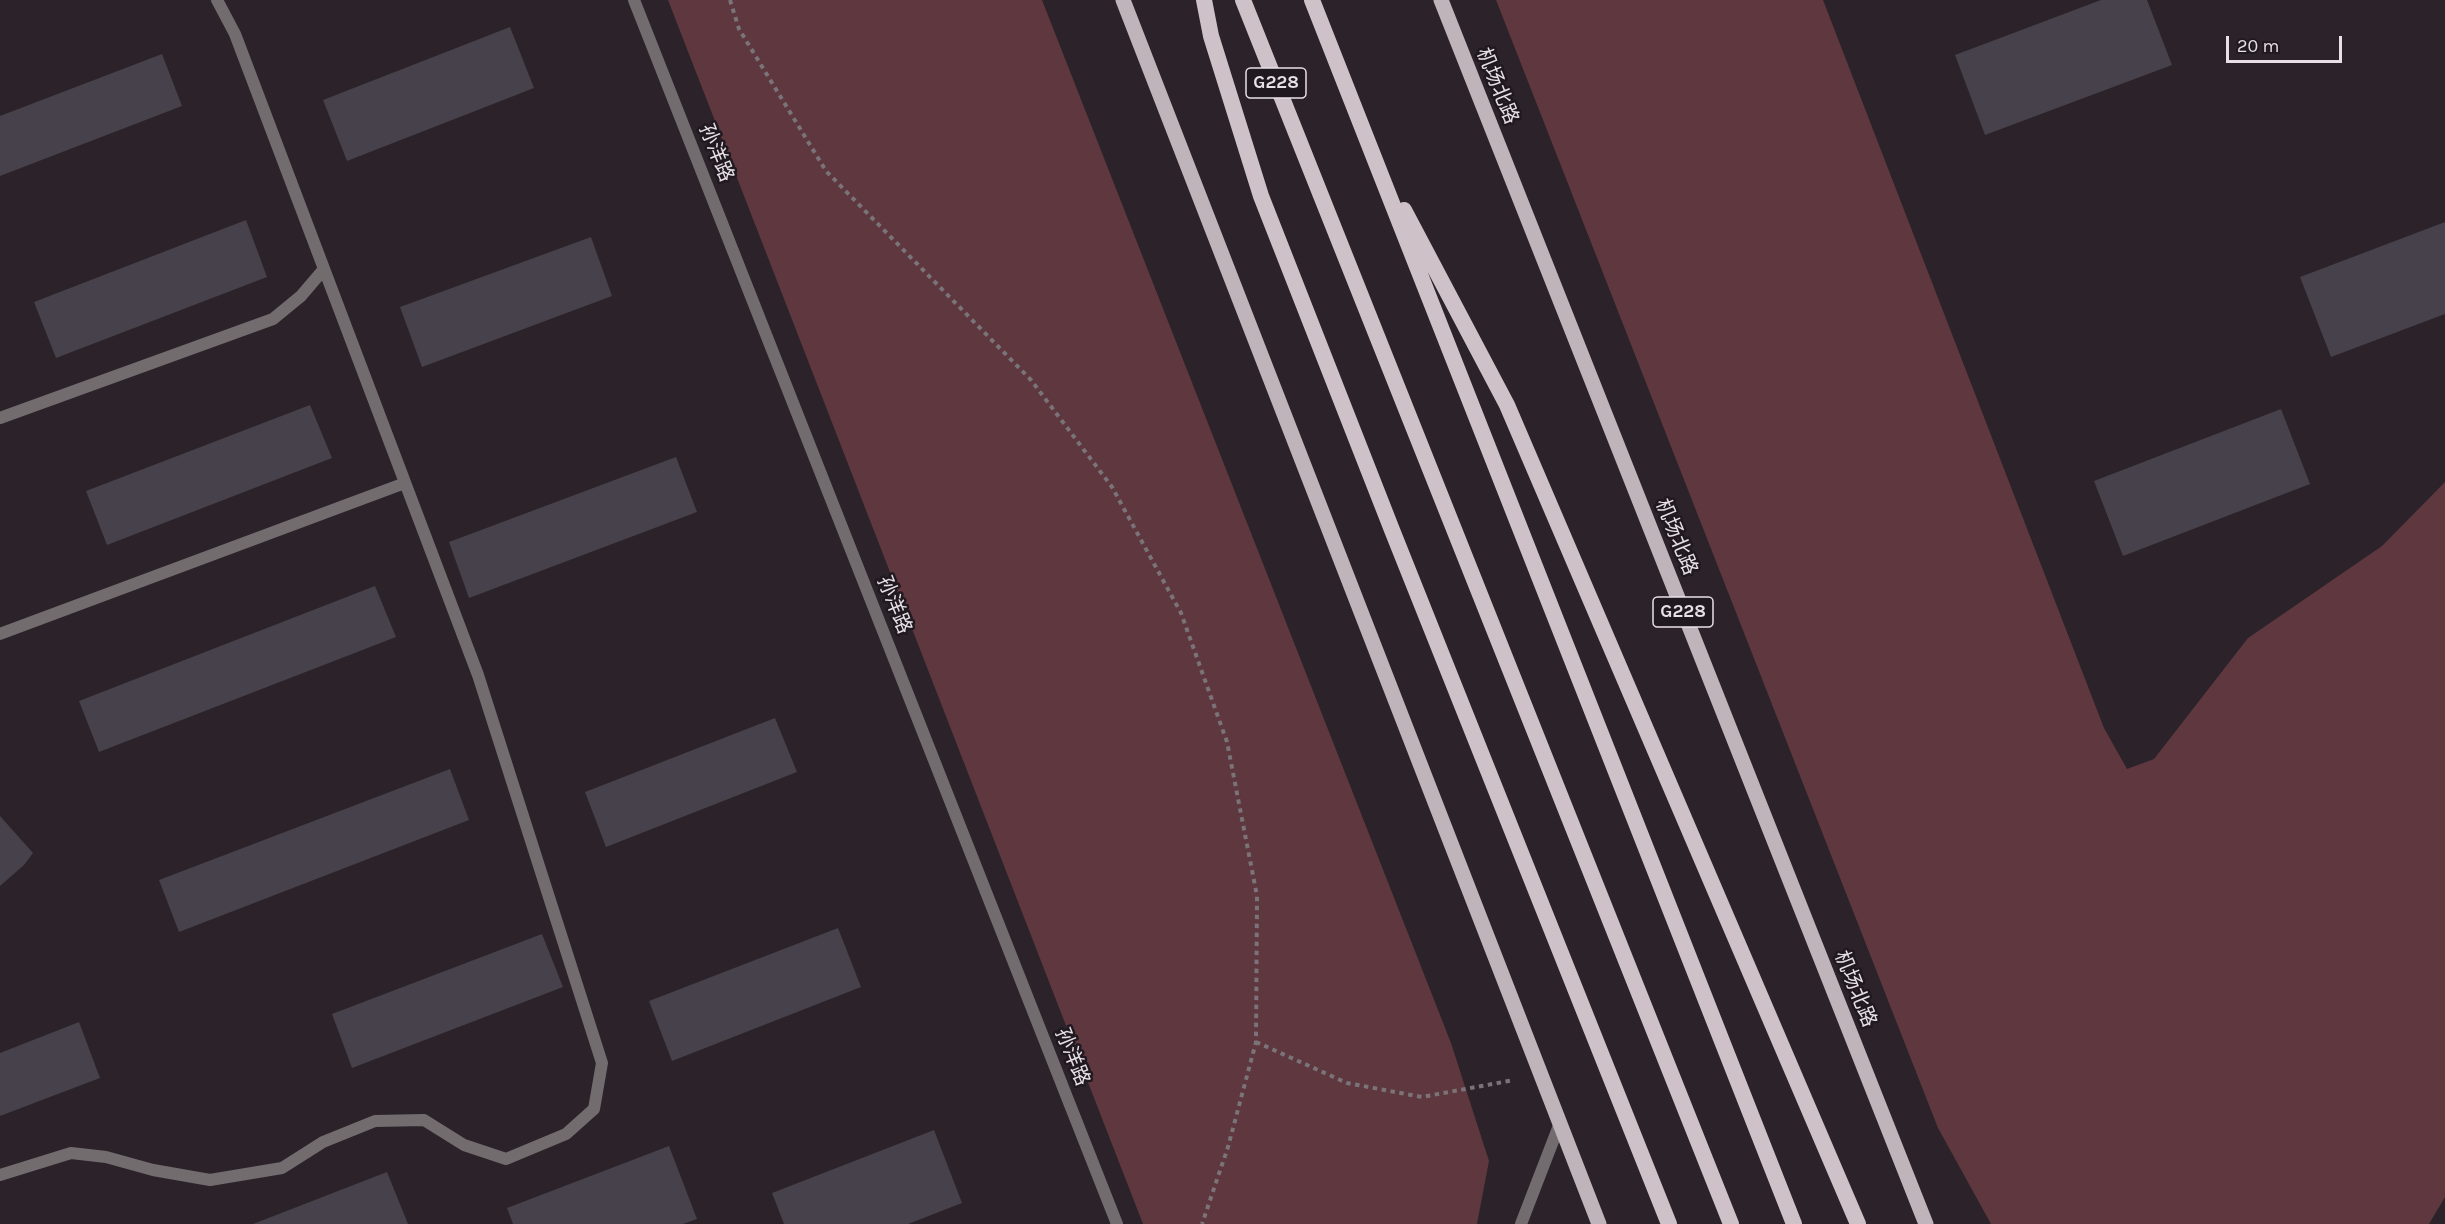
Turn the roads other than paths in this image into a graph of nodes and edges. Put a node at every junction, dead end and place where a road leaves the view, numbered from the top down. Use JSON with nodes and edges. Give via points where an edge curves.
{"nodes":[{"id":1,"x":217,"y":0,"type":"edge"},
{"id":2,"x":634,"y":0,"type":"edge"},
{"id":3,"x":1123,"y":0,"type":"edge"},
{"id":4,"x":1204,"y":0,"type":"edge"},
{"id":5,"x":1243,"y":0,"type":"edge"},
{"id":6,"x":1312,"y":0,"type":"edge"},
{"id":7,"x":1440,"y":0,"type":"edge"},
{"id":8,"x":1366,"y":138,"type":"junction"},
{"id":9,"x":324,"y":268,"type":"junction"},
{"id":10,"x":0,"y":418,"type":"edge"},
{"id":11,"x":405,"y":483,"type":"junction"},
{"id":12,"x":0,"y":634,"type":"edge"},
{"id":13,"x":1560,"y":1123,"type":"junction"},
{"id":14,"x":0,"y":1175,"type":"edge"},
{"id":15,"x":1117,"y":1224,"type":"edge"},
{"id":16,"x":1521,"y":1224,"type":"edge"},
{"id":17,"x":1599,"y":1224,"type":"edge"},
{"id":18,"x":1669,"y":1224,"type":"edge"},
{"id":19,"x":1731,"y":1224,"type":"edge"},
{"id":20,"x":1794,"y":1224,"type":"edge"},
{"id":21,"x":1858,"y":1224,"type":"edge"},
{"id":22,"x":1926,"y":1224,"type":"edge"}],
"edges":[{"from":1,"to":9,"type":"street","via":[[235,34]]},
{"from":2,"to":15,"type":"street","name":"孙洋路"},
{"from":3,"to":13,"type":"main road"},
{"from":4,"to":18,"type":"highway","via":[[1211,36],[1261,196]]},
{"from":5,"to":19,"type":"highway","number":"G228"},
{"from":6,"to":8,"type":"highway"},
{"from":7,"to":22,"type":"main road","name":"机场北路","number":"G228"},
{"from":8,"to":20,"type":"highway"},
{"from":8,"to":21,"type":"highway","via":[[1507,405]]},
{"from":9,"to":10,"type":"street","via":[[301,296],[273,319]]},
{"from":9,"to":11,"type":"street"},
{"from":11,"to":12,"type":"street"},
{"from":11,"to":14,"type":"street","via":[[478,675],[602,1063],[594,1109],[566,1134],[506,1159],[464,1145],[424,1120],[375,1121],[323,1142],[282,1168],[210,1179],[71,1153]]},
{"from":13,"to":16,"type":"street"},
{"from":13,"to":17,"type":"main road"}]}
